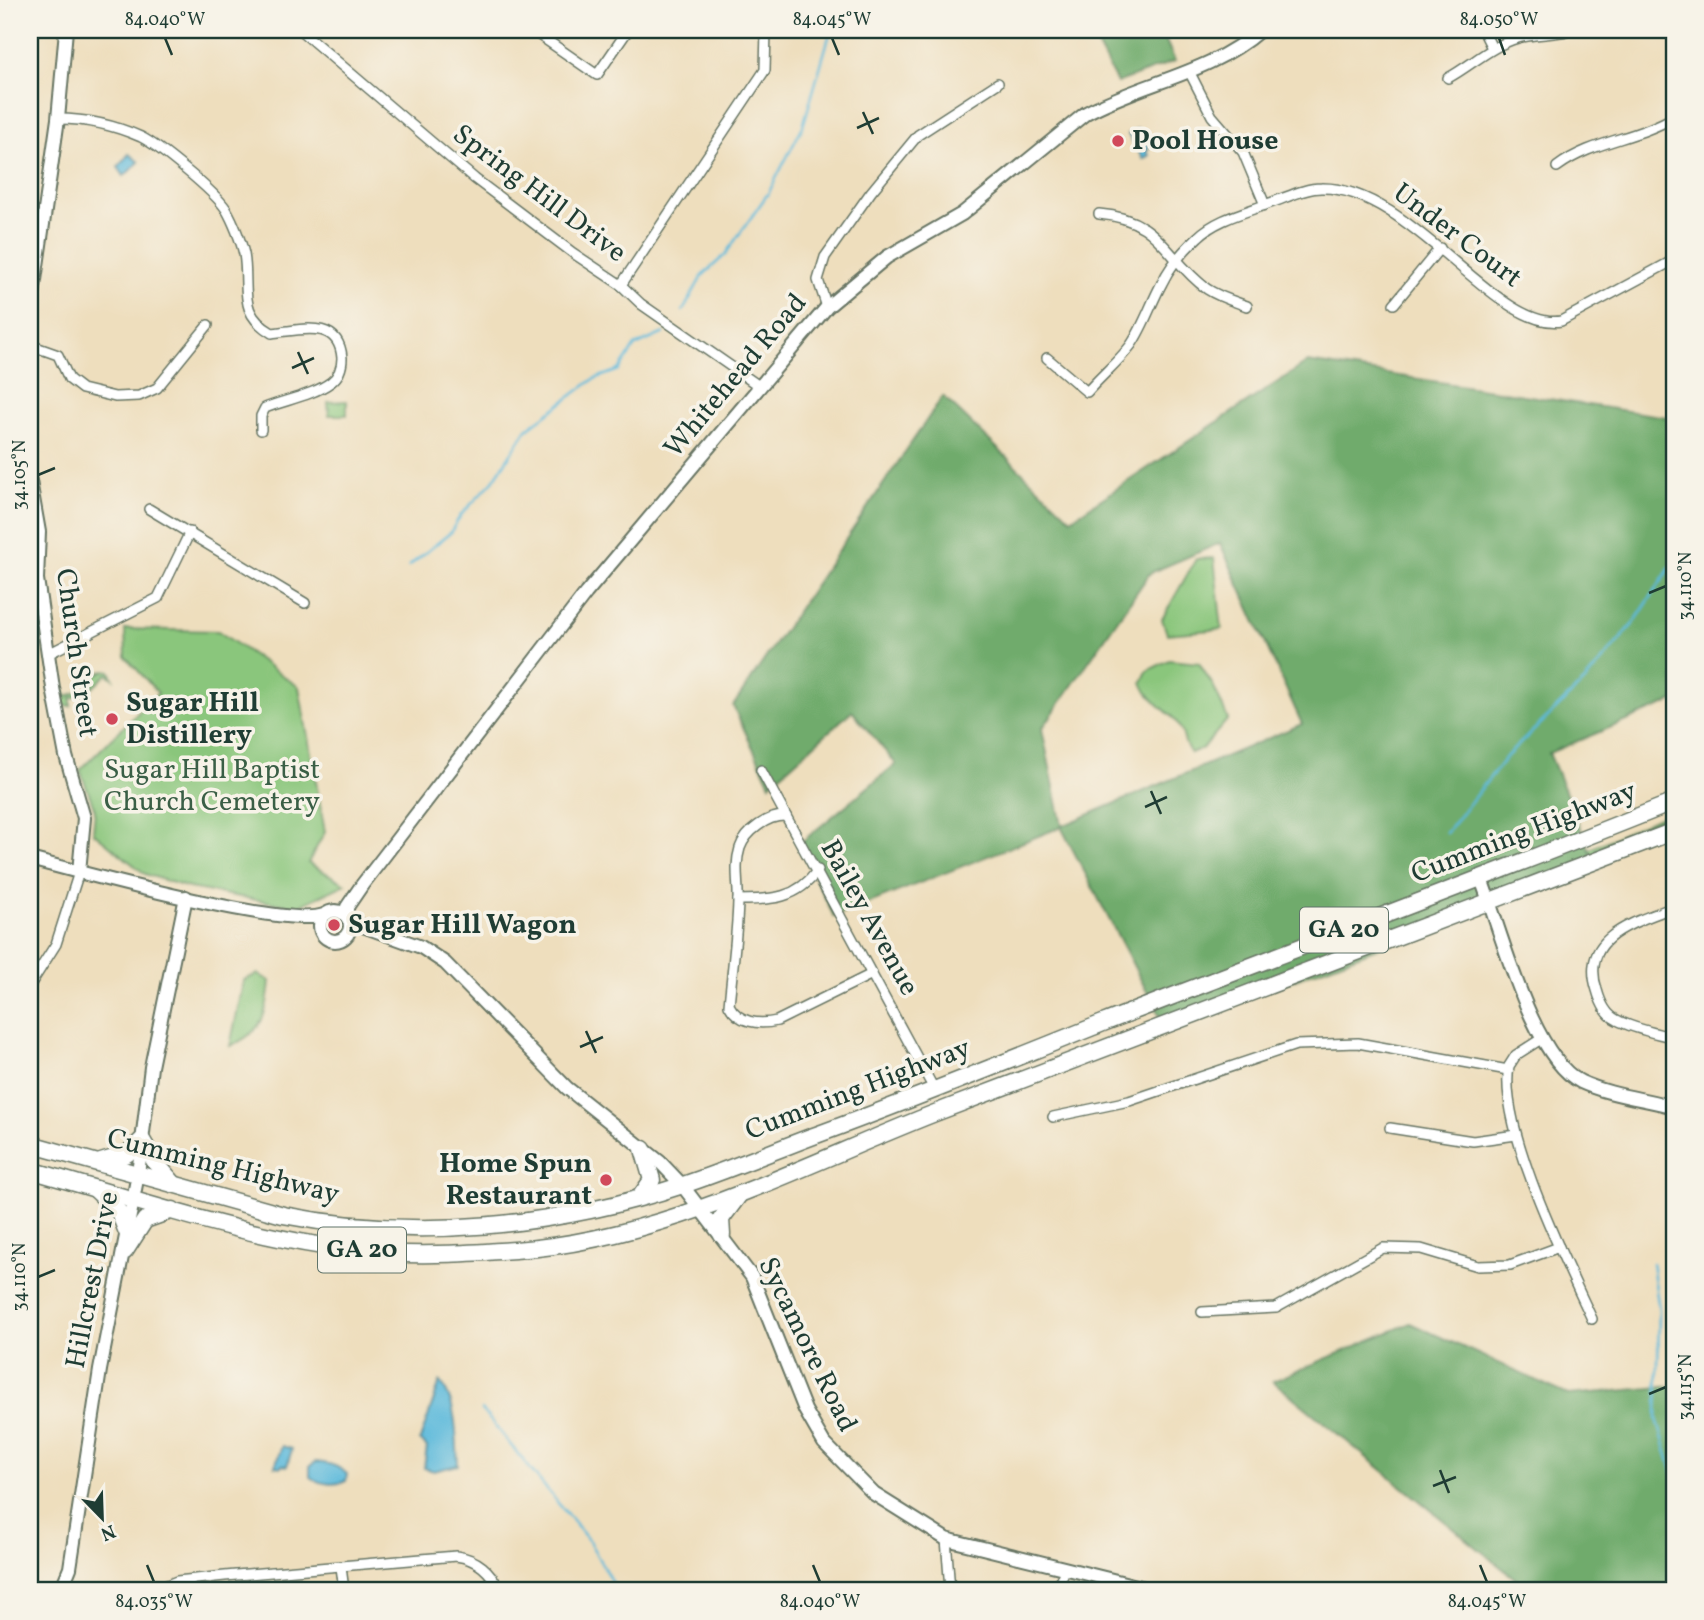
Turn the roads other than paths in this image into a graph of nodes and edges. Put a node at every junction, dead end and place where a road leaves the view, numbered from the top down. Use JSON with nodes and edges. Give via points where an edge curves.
{"nodes":[{"id":1,"x":66,"y":30,"type":"edge"},
{"id":2,"x":300,"y":30,"type":"edge"},
{"id":3,"x":532,"y":30,"type":"edge"},
{"id":4,"x":628,"y":30,"type":"edge"},
{"id":5,"x":766,"y":30,"type":"edge"},
{"id":6,"x":1260,"y":30,"type":"edge"},
{"id":7,"x":1483,"y":30,"type":"edge"},
{"id":8,"x":1572,"y":30,"type":"edge"},
{"id":9,"x":1492,"y":48,"type":"junction"},
{"id":10,"x":1189,"y":73,"type":"junction"},
{"id":11,"x":1448,"y":78,"type":"dead end"},
{"id":12,"x":998,"y":83,"type":"dead end"},
{"id":13,"x":1674,"y":117,"type":"edge"},
{"id":14,"x":58,"y":119,"type":"junction"},
{"id":15,"x":1557,"y":167,"type":"dead end"},
{"id":16,"x":1265,"y":205,"type":"junction"},
{"id":17,"x":1099,"y":214,"type":"dead end"},
{"id":18,"x":36,"y":234,"type":"edge"},
{"id":19,"x":1440,"y":248,"type":"junction"},
{"id":20,"x":1674,"y":260,"type":"edge"},
{"id":21,"x":1177,"y":261,"type":"junction"},
{"id":22,"x":620,"y":284,"type":"junction"},
{"id":23,"x":1394,"y":304,"type":"dead end"},
{"id":24,"x":30,"y":306,"type":"edge"},
{"id":25,"x":1247,"y":306,"type":"dead end"},
{"id":26,"x":827,"y":307,"type":"junction"},
{"id":27,"x":208,"y":325,"type":"dead end"},
{"id":28,"x":30,"y":345,"type":"edge"},
{"id":29,"x":1046,"y":358,"type":"dead end"},
{"id":30,"x":759,"y":386,"type":"junction"},
{"id":31,"x":261,"y":430,"type":"dead end"},
{"id":32,"x":30,"y":481,"type":"edge"},
{"id":33,"x":149,"y":509,"type":"dead end"},
{"id":34,"x":190,"y":532,"type":"junction"},
{"id":35,"x":305,"y":603,"type":"dead end"},
{"id":36,"x":48,"y":654,"type":"junction"},
{"id":37,"x":761,"y":770,"type":"dead end"},
{"id":38,"x":1674,"y":802,"type":"edge"},
{"id":39,"x":786,"y":816,"type":"junction"},
{"id":40,"x":1674,"y":831,"type":"edge"},
{"id":41,"x":30,"y":859,"type":"edge"},
{"id":42,"x":818,"y":870,"type":"junction"},
{"id":43,"x":79,"y":872,"type":"junction"},
{"id":44,"x":1481,"y":879,"type":"junction"},
{"id":45,"x":362,"y":885,"type":"junction"},
{"id":46,"x":186,"y":897,"type":"junction"},
{"id":47,"x":738,"y":900,"type":"junction"},
{"id":48,"x":1490,"y":901,"type":"junction"},
{"id":49,"x":1674,"y":907,"type":"edge"},
{"id":50,"x":329,"y":913,"type":"junction"},
{"id":51,"x":295,"y":918,"type":"junction"},
{"id":52,"x":348,"y":919,"type":"junction"},
{"id":53,"x":322,"y":933,"type":"junction"},
{"id":54,"x":376,"y":933,"type":"junction"},
{"id":55,"x":343,"y":938,"type":"junction"},
{"id":56,"x":872,"y":974,"type":"junction"},
{"id":57,"x":30,"y":985,"type":"edge"},
{"id":58,"x":1674,"y":1038,"type":"edge"},
{"id":59,"x":1541,"y":1039,"type":"junction"},
{"id":60,"x":1508,"y":1070,"type":"junction"},
{"id":61,"x":934,"y":1090,"type":"junction"},
{"id":62,"x":1674,"y":1107,"type":"edge"},
{"id":63,"x":1053,"y":1117,"type":"dead end"},
{"id":64,"x":1390,"y":1128,"type":"dead end"},
{"id":65,"x":1516,"y":1135,"type":"junction"},
{"id":66,"x":142,"y":1140,"type":"junction"},
{"id":67,"x":30,"y":1144,"type":"edge"},
{"id":68,"x":643,"y":1149,"type":"junction"},
{"id":69,"x":98,"y":1163,"type":"junction"},
{"id":70,"x":30,"y":1170,"type":"edge"},
{"id":71,"x":138,"y":1174,"type":"junction"},
{"id":72,"x":174,"y":1184,"type":"junction"},
{"id":73,"x":682,"y":1185,"type":"junction"},
{"id":74,"x":91,"y":1187,"type":"junction"},
{"id":75,"x":743,"y":1191,"type":"junction"},
{"id":76,"x":640,"y":1197,"type":"junction"},
{"id":77,"x":132,"y":1198,"type":"junction"},
{"id":78,"x":699,"y":1208,"type":"junction"},
{"id":79,"x":175,"y":1210,"type":"junction"},
{"id":80,"x":127,"y":1232,"type":"junction"},
{"id":81,"x":722,"y":1236,"type":"junction"},
{"id":82,"x":1559,"y":1247,"type":"junction"},
{"id":83,"x":125,"y":1251,"type":"junction"},
{"id":84,"x":1202,"y":1312,"type":"dead end"},
{"id":85,"x":1592,"y":1318,"type":"dead end"},
{"id":86,"x":946,"y":1539,"type":"junction"},
{"id":87,"x":341,"y":1567,"type":"junction"},
{"id":88,"x":1066,"y":1568,"type":"junction"},
{"id":89,"x":61,"y":1590,"type":"edge"},
{"id":90,"x":155,"y":1590,"type":"edge"},
{"id":91,"x":344,"y":1590,"type":"edge"},
{"id":92,"x":500,"y":1590,"type":"edge"},
{"id":93,"x":950,"y":1590,"type":"edge"},
{"id":94,"x":1056,"y":1590,"type":"edge"},
{"id":95,"x":1153,"y":1590,"type":"edge"}],
"edges":[{"from":1,"to":14,"type":"street"},
{"from":2,"to":22,"type":"street","name":"Spring Hill Drive","via":[[475,179]]},
{"from":3,"to":4,"type":"street","via":[[597,75]]},
{"from":5,"to":22,"type":"street","via":[[765,70]]},
{"from":6,"to":10,"type":"street","name":"Whitehead Road"},
{"from":7,"to":9,"type":"street"},
{"from":8,"to":9,"type":"street","via":[[1520,37]]},
{"from":9,"to":11,"type":"street"},
{"from":10,"to":16,"type":"street","via":[[1212,116],[1242,152]]},
{"from":10,"to":26,"type":"street","name":"Whitehead Road","via":[[1086,113],[962,214],[887,257]]},
{"from":12,"to":26,"type":"street","via":[[918,135],[871,192],[825,257],[818,280]]},
{"from":13,"to":15,"type":"street","via":[[1654,130],[1573,155]]},
{"from":14,"to":18,"type":"street"},
{"from":14,"to":31,"type":"street","via":[[112,126],[144,138],[189,173],[226,208],[244,253],[247,306],[254,321],[272,333],[318,328],[331,333],[338,343],[339,375],[328,384],[265,408]]},
{"from":16,"to":19,"type":"street","name":"Under Court","via":[[1319,187],[1342,189],[1377,203]]},
{"from":16,"to":21,"type":"street","name":"Under Court","via":[[1200,235]]},
{"from":17,"to":21,"type":"street","via":[[1136,221],[1163,242]]},
{"from":18,"to":24,"type":"street"},
{"from":19,"to":20,"type":"street","name":"Under Court","via":[[1516,310],[1549,323],[1561,321]]},
{"from":19,"to":23,"type":"street"},
{"from":21,"to":25,"type":"street","via":[[1206,288]]},
{"from":21,"to":29,"type":"street","name":"Under Court","via":[[1130,345],[1087,391]]},
{"from":22,"to":30,"type":"street","name":"Spring Hill Drive","via":[[641,304]]},
{"from":26,"to":30,"type":"street","name":"Whitehead Road"},
{"from":27,"to":28,"type":"street","via":[[158,388],[128,398],[82,389],[69,379],[58,355]]},
{"from":30,"to":45,"type":"street","name":"Whitehead Road","via":[[586,593]]},
{"from":32,"to":36,"type":"street","name":"Church Street","via":[[39,532],[37,579]]},
{"from":33,"to":34,"type":"street"},
{"from":34,"to":35,"type":"street"},
{"from":34,"to":36,"type":"street","via":[[158,598]]},
{"from":36,"to":43,"type":"street","name":"Church Street","via":[[66,756],[84,818]]},
{"from":37,"to":39,"type":"street","name":"Bailey Avenue"},
{"from":38,"to":44,"type":"highway","name":"Cumming Highway","number":"GA 20"},
{"from":39,"to":42,"type":"street","name":"Bailey Avenue"},
{"from":39,"to":47,"type":"street","via":[[776,816],[757,827],[740,847]]},
{"from":40,"to":48,"type":"highway","name":"Cumming Highway","number":"GA 20"},
{"from":41,"to":43,"type":"street"},
{"from":42,"to":47,"type":"street","via":[[806,886],[778,900]]},
{"from":42,"to":56,"type":"street","name":"Bailey Avenue"},
{"from":43,"to":46,"type":"street"},
{"from":43,"to":57,"type":"street","via":[[56,944]]},
{"from":44,"to":48,"type":"street"},
{"from":44,"to":61,"type":"highway","name":"Cumming Highway","number":"GA 20"},
{"from":45,"to":50,"type":"street","name":"Whitehead Road"},
{"from":45,"to":52,"type":"street","name":"Whitehead Road","via":[[347,907]]},
{"from":46,"to":51,"type":"street"},
{"from":46,"to":66,"type":"street","name":"Hillcrest Drive","via":[[150,1067]]},
{"from":47,"to":56,"type":"street","via":[[729,1005],[734,1014],[761,1025],[777,1021]]},
{"from":48,"to":59,"type":"street"},
{"from":48,"to":75,"type":"highway","name":"Cumming Highway","number":"GA 20"},
{"from":49,"to":58,"type":"street","via":[[1617,929],[1601,947],[1593,979],[1600,1000],[1616,1020]]},
{"from":50,"to":51,"type":"street"},
{"from":50,"to":52,"type":"street"},
{"from":50,"to":53,"type":"street","via":[[320,923]]},
{"from":51,"to":53,"type":"street"},
{"from":52,"to":54,"type":"street","name":"Sycamore Road"},
{"from":52,"to":55,"type":"street","via":[[349,930]]},
{"from":53,"to":55,"type":"street","via":[[334,941]]},
{"from":54,"to":55,"type":"street"},
{"from":54,"to":68,"type":"street","name":"Sycamore Road","via":[[421,947],[445,963],[567,1088]]},
{"from":56,"to":61,"type":"street","name":"Bailey Avenue"},
{"from":59,"to":60,"type":"street","via":[[1516,1055]]},
{"from":59,"to":62,"type":"street","via":[[1560,1067],[1582,1082]]},
{"from":60,"to":63,"type":"street","via":[[1358,1043],[1296,1045],[1129,1101]]},
{"from":60,"to":65,"type":"street"},
{"from":61,"to":73,"type":"highway","name":"Cumming Highway","number":"GA 20"},
{"from":64,"to":65,"type":"street","via":[[1473,1141]]},
{"from":65,"to":82,"type":"street"},
{"from":66,"to":69,"type":"highway","via":[[127,1154]]},
{"from":66,"to":71,"type":"street","name":"Hillcrest Drive"},
{"from":66,"to":72,"type":"highway"},
{"from":67,"to":69,"type":"highway","name":"Cumming Highway","number":"GA 20"},
{"from":68,"to":73,"type":"street","name":"Sycamore Road"},
{"from":68,"to":76,"type":"highway","via":[[652,1180]]},
{"from":69,"to":71,"type":"highway","name":"Cumming Highway","number":"GA 20"},
{"from":70,"to":74,"type":"highway","name":"Cumming Highway","number":"GA 20"},
{"from":71,"to":72,"type":"highway","name":"Cumming Highway","number":"GA 20"},
{"from":71,"to":77,"type":"street","name":"Hillcrest Drive"},
{"from":72,"to":76,"type":"highway","name":"Cumming Highway","number":"GA 20","via":[[283,1215],[369,1226],[506,1223],[571,1214]]},
{"from":73,"to":76,"type":"highway","name":"Cumming Highway","number":"GA 20"},
{"from":73,"to":78,"type":"street","name":"Sycamore Road"},
{"from":74,"to":77,"type":"highway","name":"Cumming Highway","number":"GA 20"},
{"from":74,"to":80,"type":"highway","via":[[120,1212]]},
{"from":75,"to":78,"type":"highway","name":"Cumming Highway","number":"GA 20"},
{"from":75,"to":81,"type":"highway","via":[[721,1219]]},
{"from":77,"to":79,"type":"highway","name":"Cumming Highway","number":"GA 20"},
{"from":77,"to":80,"type":"street","name":"Hillcrest Drive"},
{"from":78,"to":79,"type":"highway","name":"Cumming Highway","number":"GA 20","via":[[572,1242],[519,1250],[425,1253],[330,1247],[268,1236]]},
{"from":78,"to":81,"type":"street","name":"Sycamore Road"},
{"from":79,"to":83,"type":"highway","via":[[145,1220]]},
{"from":80,"to":83,"type":"street","name":"Hillcrest Drive"},
{"from":81,"to":86,"type":"street","name":"Sycamore Road","via":[[752,1278],[805,1410],[824,1443],[874,1494]]},
{"from":82,"to":84,"type":"street","via":[[1510,1265],[1478,1266],[1421,1249],[1383,1248],[1276,1308]]},
{"from":82,"to":85,"type":"street"},
{"from":83,"to":89,"type":"street","name":"Hillcrest Drive","via":[[100,1370],[70,1568]]},
{"from":86,"to":88,"type":"street","name":"Sycamore Road"},
{"from":86,"to":93,"type":"street"},
{"from":87,"to":90,"type":"street","via":[[189,1580]]},
{"from":87,"to":91,"type":"street"},
{"from":87,"to":92,"type":"street","via":[[456,1556],[469,1558],[493,1576]]},
{"from":88,"to":94,"type":"street"},
{"from":88,"to":95,"type":"street","name":"Sycamore Road"}]}
